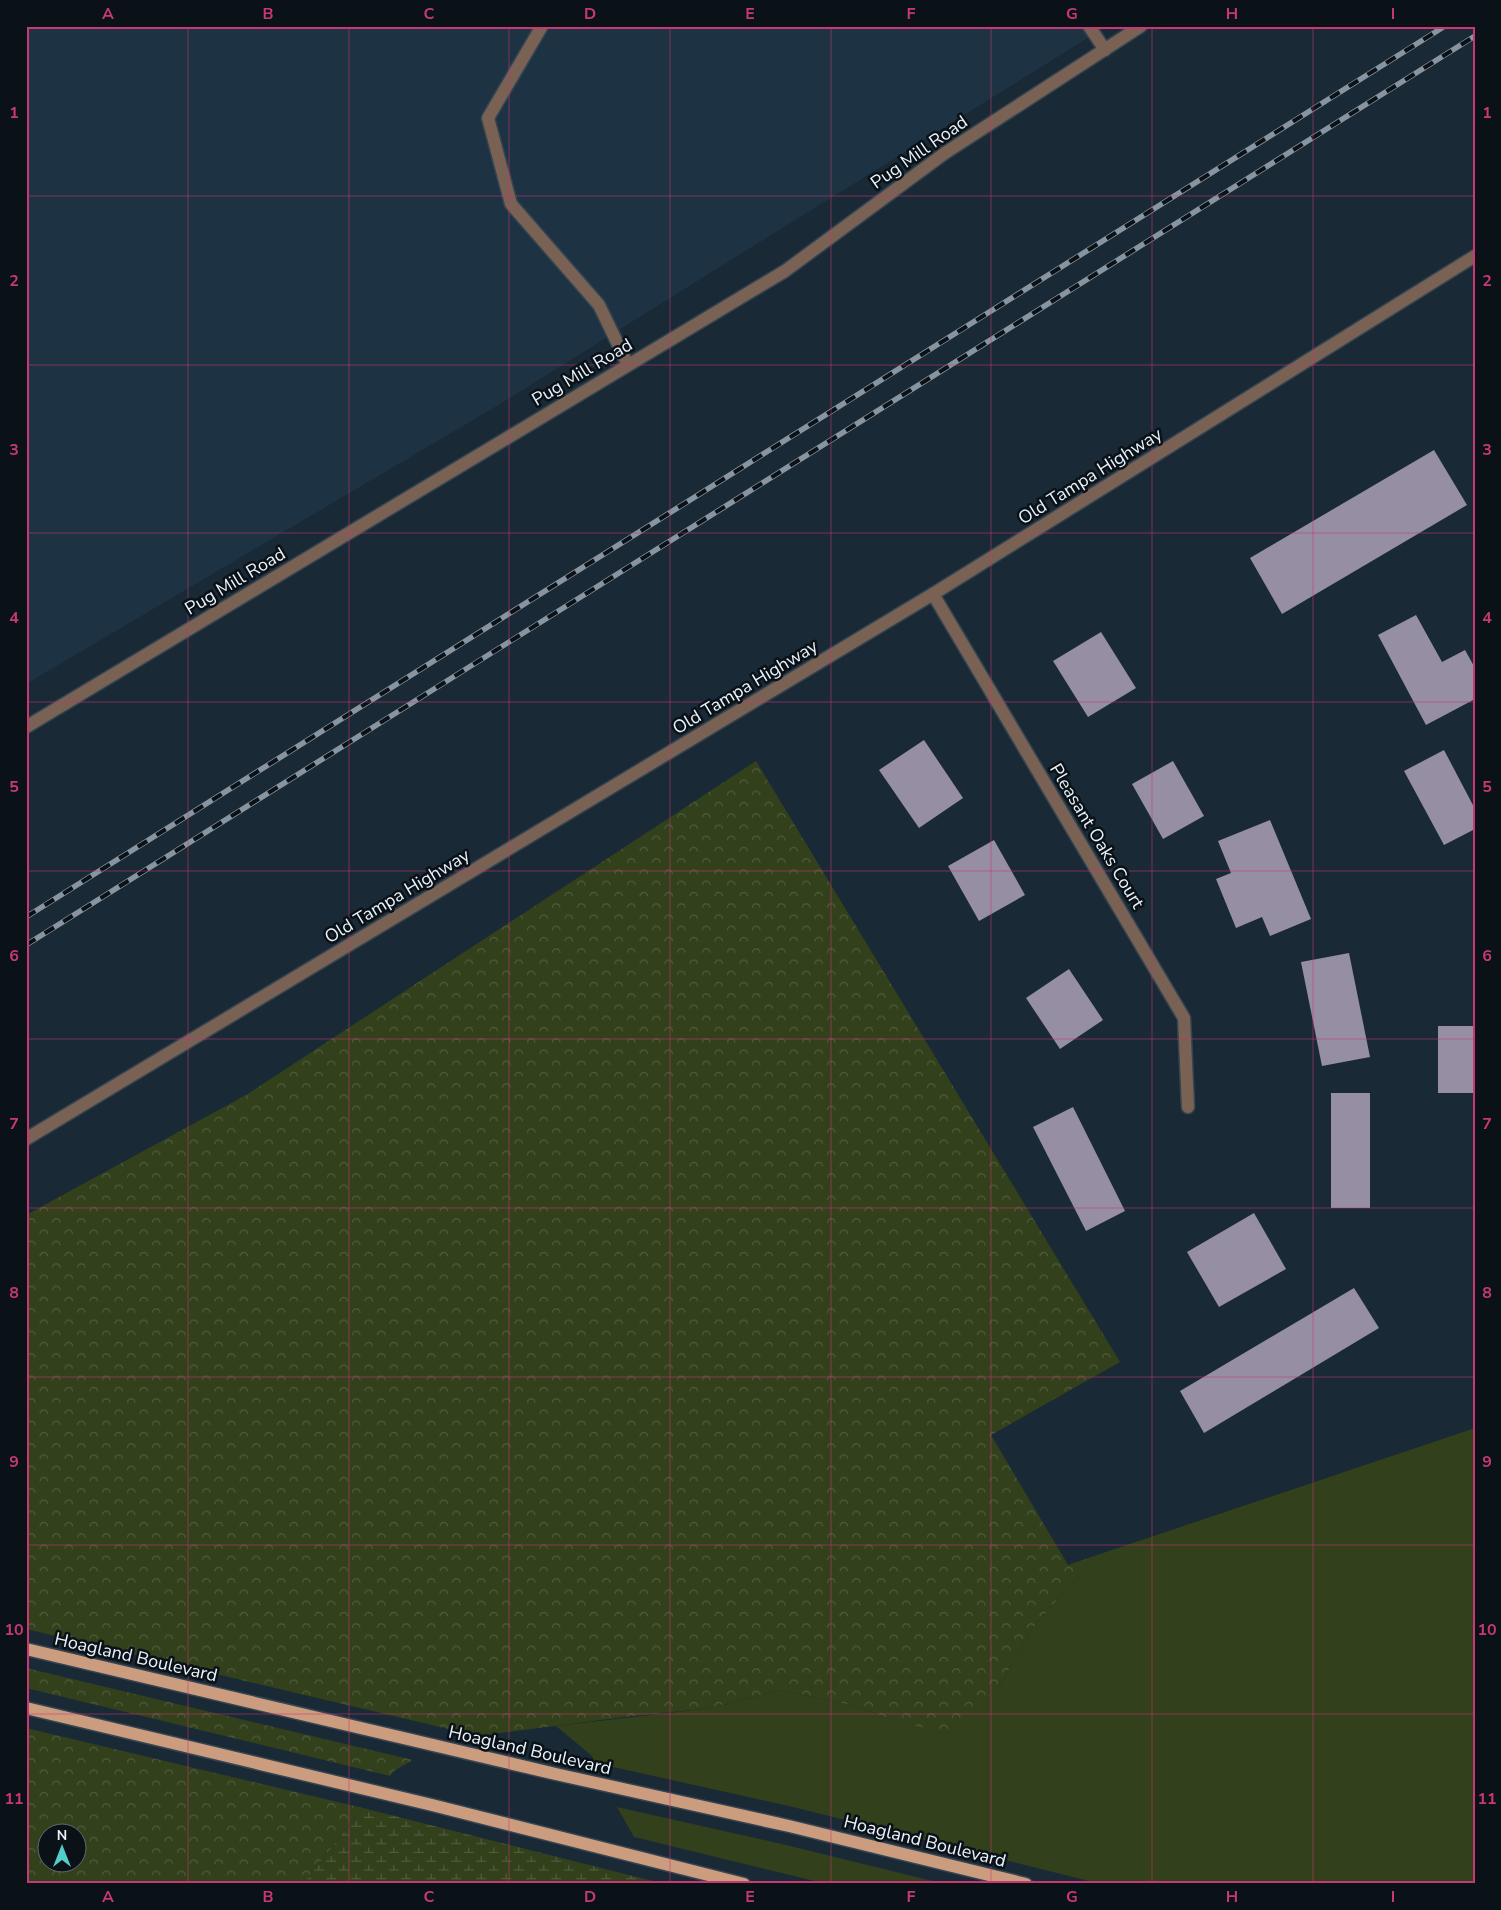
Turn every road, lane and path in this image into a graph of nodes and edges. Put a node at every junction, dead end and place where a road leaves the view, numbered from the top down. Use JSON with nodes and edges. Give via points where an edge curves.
{"nodes":[{"id":1,"x":542,"y":26,"type":"edge"},
{"id":2,"x":1089,"y":26,"type":"edge"},
{"id":3,"x":1141,"y":26,"type":"edge"},
{"id":4,"x":1105,"y":50,"type":"junction"},
{"id":5,"x":1475,"y":256,"type":"edge"},
{"id":6,"x":628,"y":365,"type":"junction"},
{"id":7,"x":934,"y":594,"type":"junction"},
{"id":8,"x":26,"y":727,"type":"edge"},
{"id":9,"x":1188,"y":1107,"type":"dead end"},
{"id":10,"x":26,"y":1139,"type":"edge"},
{"id":11,"x":26,"y":1649,"type":"edge"},
{"id":12,"x":26,"y":1708,"type":"edge"},
{"id":13,"x":744,"y":1884,"type":"edge"},
{"id":14,"x":1026,"y":1884,"type":"edge"}],
"edges":[{"from":1,"to":6,"type":"street","via":[[488,118],[511,204],[599,305]]},
{"from":2,"to":4,"type":"street"},
{"from":3,"to":4,"type":"street","name":"Pug Mill Road"},
{"from":4,"to":6,"type":"street","name":"Pug Mill Road","via":[[945,153],[785,271]]},
{"from":5,"to":7,"type":"street","name":"Old Tampa Highway"},
{"from":6,"to":8,"type":"street","name":"Pug Mill Road"},
{"from":7,"to":9,"type":"street","name":"Pleasant Oaks Court","via":[[1184,1018]]},
{"from":7,"to":10,"type":"street","name":"Old Tampa Highway"},
{"from":11,"to":14,"type":"main road","name":"Hoagland Boulevard","via":[[799,1828]]},
{"from":12,"to":13,"type":"main road"}]}
